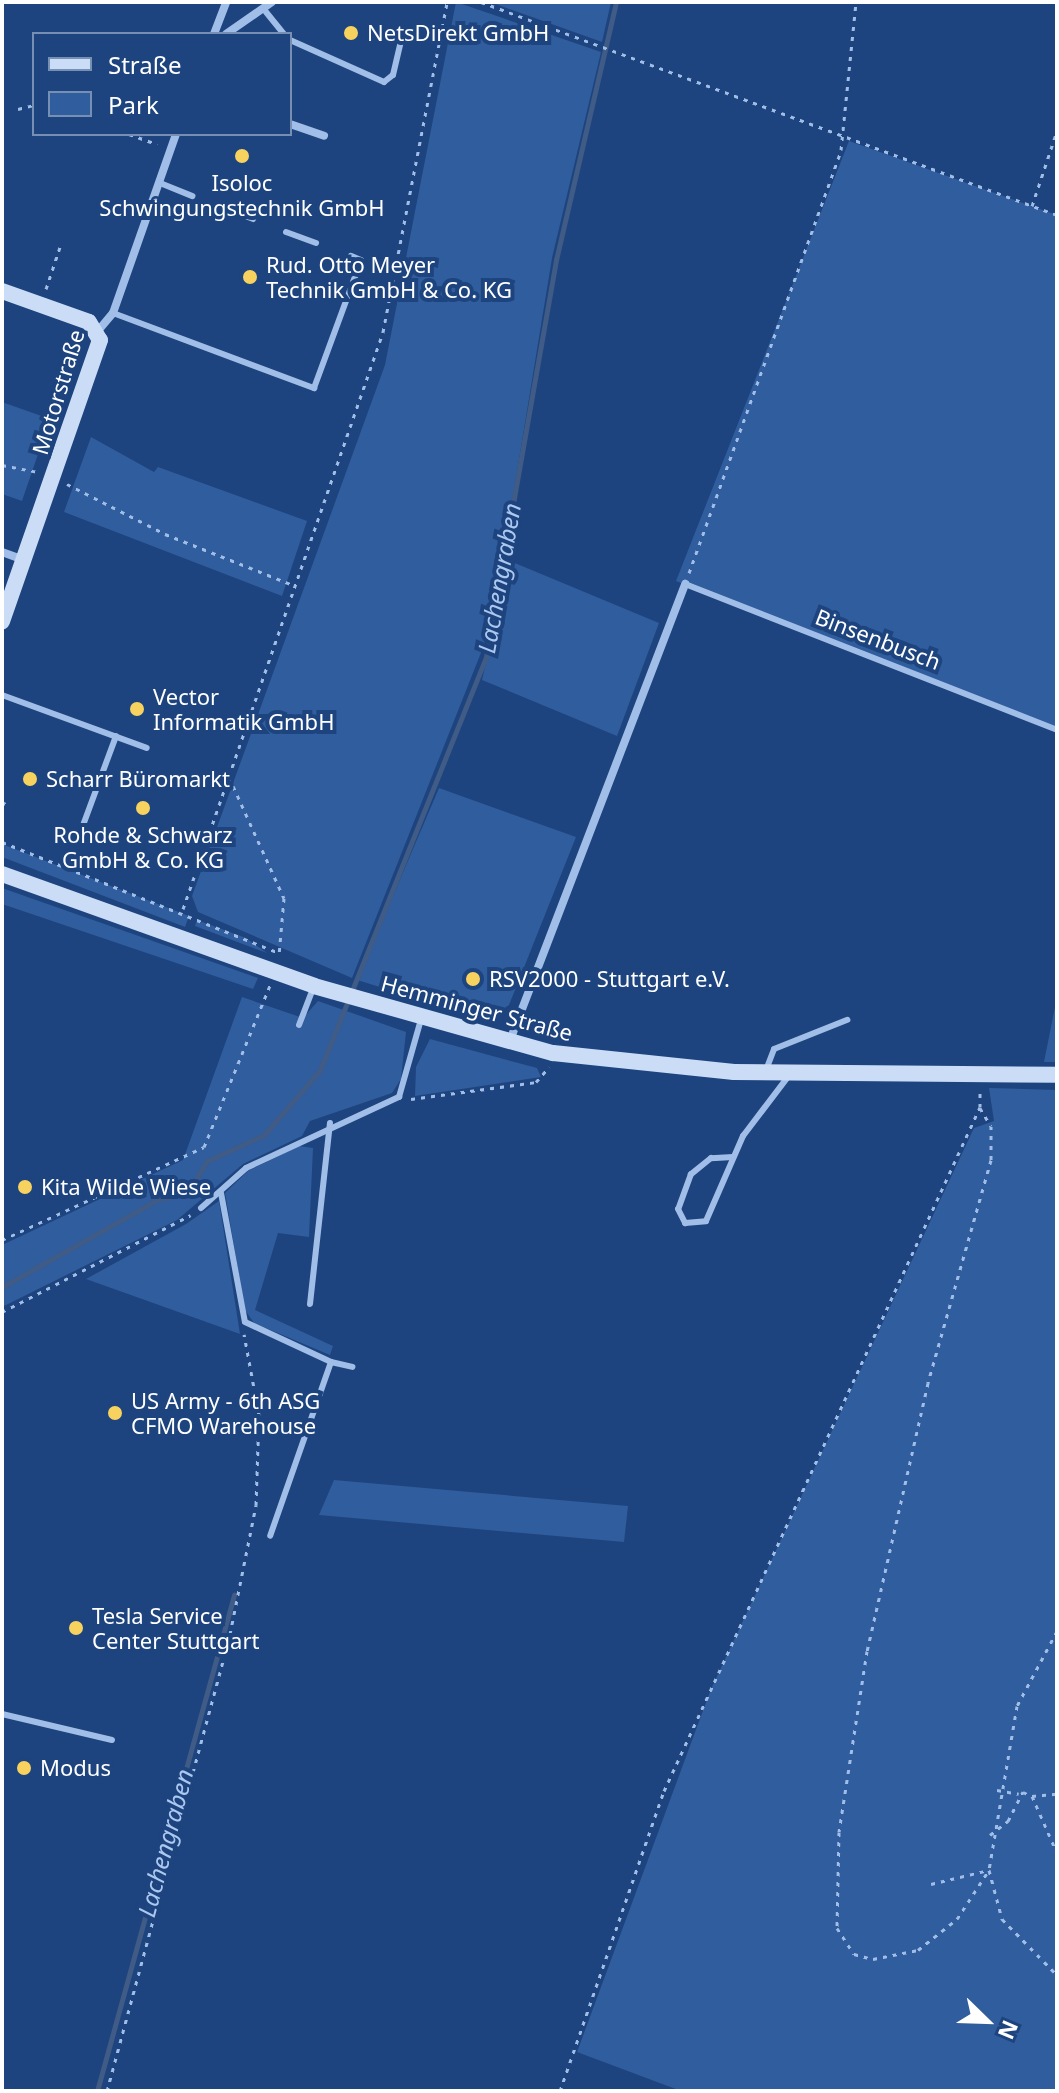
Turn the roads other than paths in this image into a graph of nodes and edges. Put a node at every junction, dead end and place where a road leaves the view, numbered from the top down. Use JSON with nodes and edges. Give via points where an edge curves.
{"nodes":[{"id":1,"x":226,"y":2,"type":"edge"},
{"id":2,"x":272,"y":2,"type":"edge"},
{"id":3,"x":266,"y":12,"type":"junction"},
{"id":4,"x":404,"y":28,"type":"dead end"},
{"id":5,"x":215,"y":32,"type":"edge"},
{"id":6,"x":230,"y":32,"type":"edge"},
{"id":7,"x":282,"y":32,"type":"edge"},
{"id":8,"x":292,"y":41,"type":"edge"},
{"id":9,"x":292,"y":125,"type":"edge"},
{"id":10,"x":175,"y":136,"type":"edge"},
{"id":11,"x":324,"y":136,"type":"dead end"},
{"id":12,"x":160,"y":183,"type":"junction"},
{"id":13,"x":193,"y":196,"type":"dead end"},
{"id":14,"x":227,"y":209,"type":"dead end"},
{"id":15,"x":253,"y":219,"type":"dead end"},
{"id":16,"x":286,"y":232,"type":"dead end"},
{"id":17,"x":316,"y":243,"type":"dead end"},
{"id":18,"x":351,"y":256,"type":"dead end"},
{"id":19,"x":2,"y":291,"type":"edge"},
{"id":20,"x":113,"y":313,"type":"junction"},
{"id":21,"x":97,"y":332,"type":"junction"},
{"id":22,"x":2,"y":552,"type":"edge"},
{"id":23,"x":24,"y":560,"type":"junction"},
{"id":24,"x":685,"y":584,"type":"joint"},
{"id":25,"x":2,"y":621,"type":"edge"},
{"id":26,"x":2,"y":695,"type":"edge"},
{"id":27,"x":1057,"y":730,"type":"edge"},
{"id":28,"x":116,"y":736,"type":"junction"},
{"id":29,"x":147,"y":748,"type":"dead end"},
{"id":30,"x":82,"y":828,"type":"dead end"},
{"id":31,"x":2,"y":874,"type":"edge"},
{"id":32,"x":322,"y":988,"type":"junction"},
{"id":33,"x":421,"y":1019,"type":"junction"},
{"id":34,"x":847,"y":1020,"type":"dead end"},
{"id":35,"x":299,"y":1025,"type":"dead end"},
{"id":36,"x":509,"y":1044,"type":"junction"},
{"id":37,"x":765,"y":1073,"type":"junction"},
{"id":38,"x":790,"y":1074,"type":"junction"},
{"id":39,"x":1057,"y":1075,"type":"edge"},
{"id":40,"x":330,"y":1123,"type":"junction"},
{"id":41,"x":733,"y":1157,"type":"junction"},
{"id":42,"x":221,"y":1193,"type":"junction"},
{"id":43,"x":201,"y":1208,"type":"road end"},
{"id":44,"x":310,"y":1304,"type":"dead end"},
{"id":45,"x":331,"y":1362,"type":"junction"},
{"id":46,"x":352,"y":1367,"type":"dead end"},
{"id":47,"x":270,"y":1536,"type":"dead end"},
{"id":48,"x":2,"y":1714,"type":"edge"},
{"id":49,"x":112,"y":1740,"type":"dead end"}],
"edges":[{"from":1,"to":5,"type":"street"},
{"from":2,"to":3,"type":"street"},
{"from":3,"to":6,"type":"street"},
{"from":3,"to":7,"type":"lane"},
{"from":4,"to":8,"type":"lane","via":[[393,75],[384,82]]},
{"from":9,"to":11,"type":"street"},
{"from":10,"to":12,"type":"street","name":"Motorstraße"},
{"from":12,"to":13,"type":"lane"},
{"from":12,"to":20,"type":"street","name":"Motorstraße"},
{"from":14,"to":15,"type":"lane"},
{"from":16,"to":17,"type":"lane"},
{"from":18,"to":20,"type":"lane","via":[[361,260],[314,388]]},
{"from":19,"to":21,"type":"main road"},
{"from":20,"to":21,"type":"street","name":"Motorstraße"},
{"from":21,"to":23,"type":"main road","name":"Motorstraße","via":[[97,356]]},
{"from":22,"to":23,"type":"street"},
{"from":23,"to":25,"type":"main road","name":"Motorstraße"},
{"from":24,"to":27,"type":"lane","name":"Binsenbusch"},
{"from":24,"to":36,"type":"street"},
{"from":26,"to":28,"type":"lane"},
{"from":28,"to":29,"type":"lane"},
{"from":28,"to":30,"type":"lane"},
{"from":31,"to":32,"type":"main road","name":"Hemminger Straße"},
{"from":32,"to":33,"type":"main road","name":"Hemminger Straße"},
{"from":32,"to":35,"type":"lane"},
{"from":33,"to":36,"type":"main road","name":"Hemminger Straße"},
{"from":33,"to":40,"type":"lane","via":[[399,1097]]},
{"from":34,"to":37,"type":"lane","via":[[774,1049]]},
{"from":36,"to":37,"type":"main road","name":"Hemminger Straße","via":[[635,1066]]},
{"from":37,"to":38,"type":"main road","name":"Hemminger Straße"},
{"from":38,"to":39,"type":"main road","name":"Hemminger Straße"},
{"from":38,"to":41,"type":"lane"},
{"from":40,"to":42,"type":"lane","via":[[246,1168]]},
{"from":40,"to":44,"type":"lane"},
{"from":41,"to":41,"type":"lane","via":[[706,1221],[685,1223],[678,1209],[691,1174],[711,1158]]},
{"from":42,"to":43,"type":"lane"},
{"from":42,"to":45,"type":"lane","via":[[240,1310],[255,1333]]},
{"from":45,"to":46,"type":"lane"},
{"from":45,"to":47,"type":"lane"},
{"from":48,"to":49,"type":"lane"}]}
